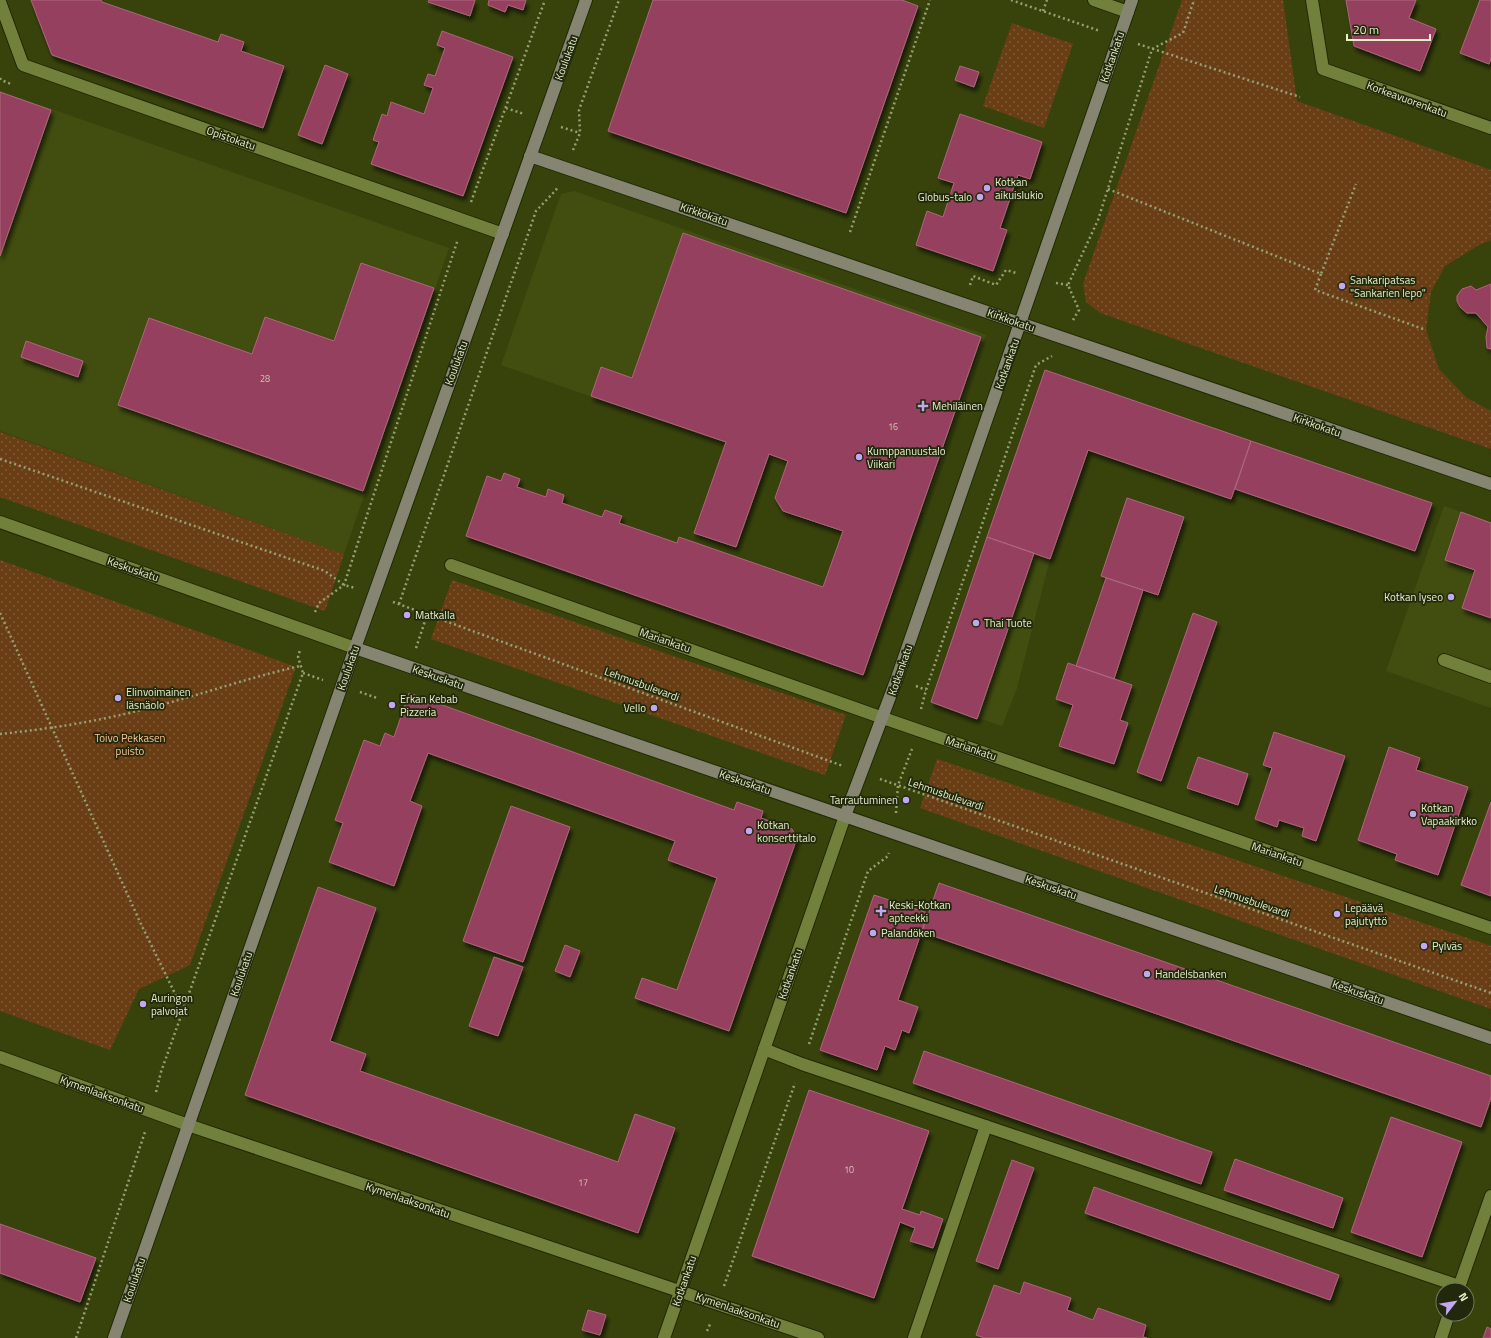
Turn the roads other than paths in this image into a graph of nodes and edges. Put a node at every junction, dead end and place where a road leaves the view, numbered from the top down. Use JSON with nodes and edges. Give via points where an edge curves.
{"nodes":[{"id":1,"x":586,"y":0,"type":"edge"},
{"id":2,"x":1094,"y":0,"type":"edge"},
{"id":3,"x":1132,"y":0,"type":"edge"},
{"id":4,"x":1312,"y":0,"type":"edge"},
{"id":5,"x":0,"y":2,"type":"edge"},
{"id":6,"x":1128,"y":12,"type":"junction"},
{"id":7,"x":1491,"y":128,"type":"edge"},
{"id":8,"x":530,"y":156,"type":"junction"},
{"id":9,"x":502,"y":234,"type":"junction"},
{"id":10,"x":1021,"y":323,"type":"junction"},
{"id":11,"x":1491,"y":484,"type":"edge"},
{"id":12,"x":0,"y":522,"type":"edge"},
{"id":13,"x":451,"y":565,"type":"dead end"},
{"id":14,"x":355,"y":648,"type":"junction"},
{"id":15,"x":1444,"y":660,"type":"dead end"},
{"id":16,"x":1491,"y":677,"type":"edge"},
{"id":17,"x":883,"y":718,"type":"junction"},
{"id":18,"x":845,"y":816,"type":"junction"},
{"id":19,"x":1491,"y":928,"type":"edge"},
{"id":20,"x":1491,"y":1038,"type":"edge"},
{"id":21,"x":764,"y":1049,"type":"junction"},
{"id":22,"x":0,"y":1057,"type":"edge"},
{"id":23,"x":188,"y":1126,"type":"junction"},
{"id":24,"x":986,"y":1126,"type":"junction"},
{"id":25,"x":1491,"y":1196,"type":"edge"},
{"id":26,"x":1441,"y":1282,"type":"edge"},
{"id":27,"x":1460,"y":1282,"type":"edge"},
{"id":28,"x":680,"y":1291,"type":"junction"},
{"id":29,"x":1446,"y":1322,"type":"edge"},
{"id":30,"x":114,"y":1338,"type":"edge"},
{"id":31,"x":664,"y":1338,"type":"edge"},
{"id":32,"x":818,"y":1338,"type":"edge"},
{"id":33,"x":914,"y":1338,"type":"edge"},
{"id":34,"x":1441,"y":1338,"type":"edge"}],
"edges":[{"from":1,"to":8,"type":"main road","name":"Koulukatu"},
{"from":2,"to":6,"type":"street"},
{"from":3,"to":6,"type":"main road","name":"Kotkankatu"},
{"from":4,"to":7,"type":"street","name":"Korkeavuorenkatu","via":[[1323,69]]},
{"from":5,"to":9,"type":"street","name":"Opistokatu","via":[[23,64]]},
{"from":6,"to":10,"type":"main road","name":"Kotkankatu"},
{"from":8,"to":9,"type":"main road","name":"Koulukatu"},
{"from":8,"to":10,"type":"main road","name":"Kirkkokatu"},
{"from":9,"to":14,"type":"main road","name":"Koulukatu"},
{"from":10,"to":11,"type":"main road","name":"Kirkkokatu"},
{"from":10,"to":17,"type":"main road","name":"Kotkankatu"},
{"from":12,"to":14,"type":"street","name":"Keskuskatu"},
{"from":13,"to":17,"type":"street","name":"Mariankatu"},
{"from":14,"to":18,"type":"main road","name":"Keskuskatu"},
{"from":14,"to":23,"type":"main road","name":"Koulukatu"},
{"from":15,"to":16,"type":"street"},
{"from":17,"to":18,"type":"main road","name":"Kotkankatu"},
{"from":17,"to":19,"type":"street","name":"Mariankatu"},
{"from":18,"to":20,"type":"main road","name":"Keskuskatu"},
{"from":18,"to":21,"type":"street","name":"Kotkankatu"},
{"from":21,"to":24,"type":"street"},
{"from":21,"to":28,"type":"street","name":"Kotkankatu"},
{"from":22,"to":23,"type":"street","name":"Kymenlaaksonkatu"},
{"from":23,"to":28,"type":"street","name":"Kymenlaaksonkatu"},
{"from":23,"to":30,"type":"main road","name":"Koulukatu"},
{"from":24,"to":26,"type":"street"},
{"from":24,"to":33,"type":"street"},
{"from":25,"to":27,"type":"street"},
{"from":28,"to":31,"type":"street","name":"Kotkankatu"},
{"from":28,"to":32,"type":"street","name":"Kymenlaaksonkatu"},
{"from":29,"to":34,"type":"street"}]}
